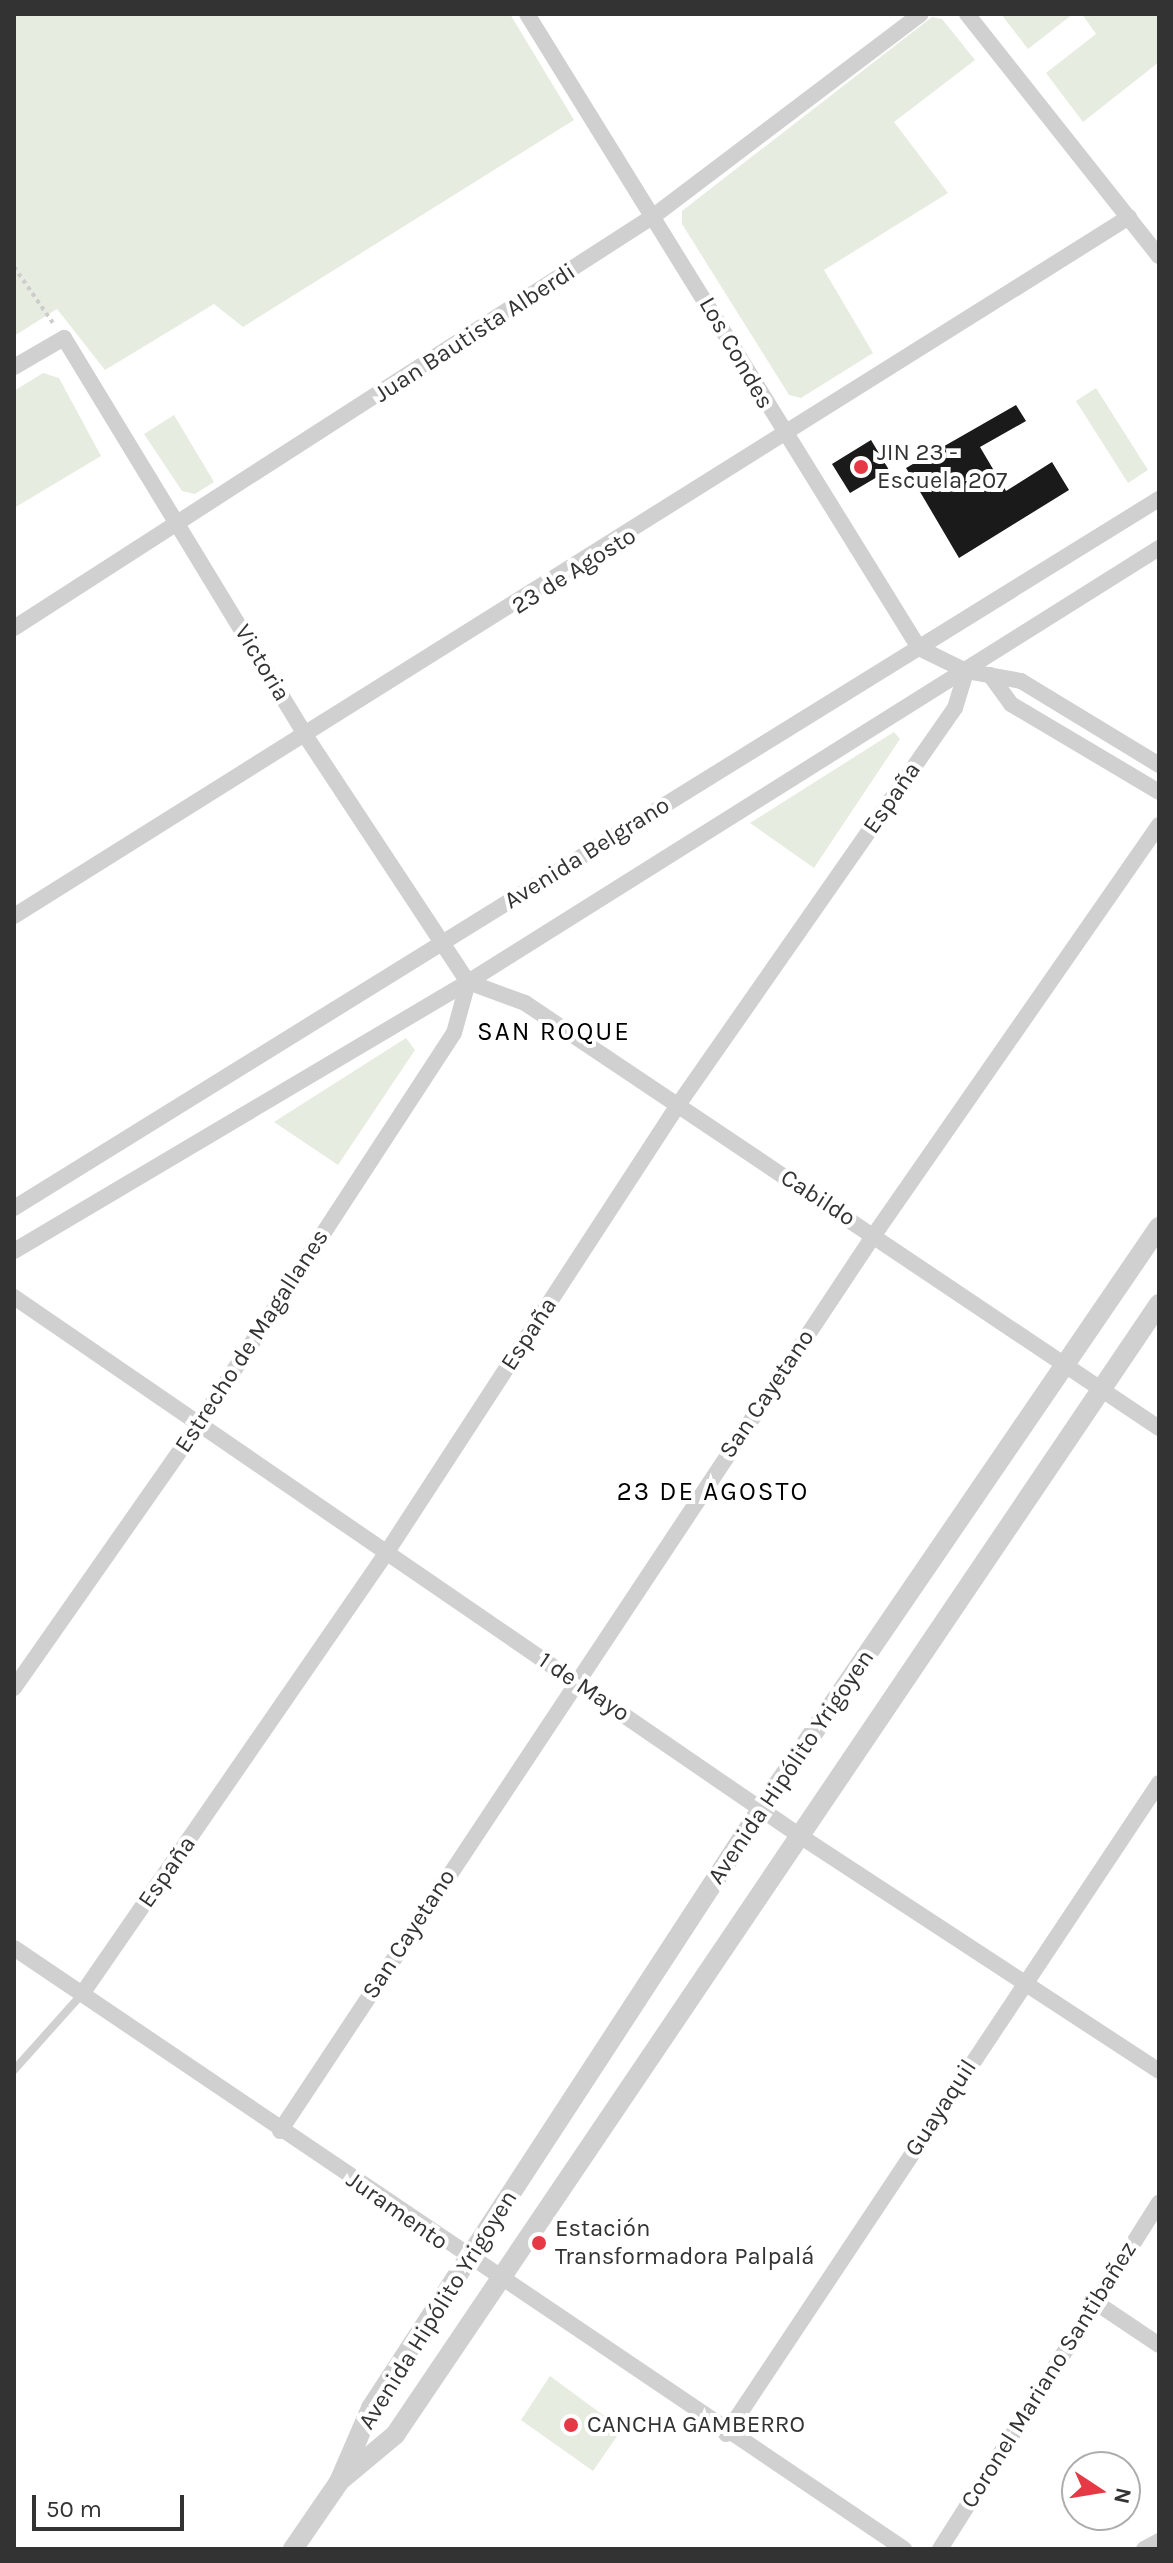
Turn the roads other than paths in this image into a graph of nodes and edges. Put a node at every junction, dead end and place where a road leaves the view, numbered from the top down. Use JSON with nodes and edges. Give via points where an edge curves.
{"nodes":[{"id":1,"x":527,"y":14,"type":"edge"},
{"id":2,"x":921,"y":14,"type":"edge"},
{"id":3,"x":967,"y":14,"type":"edge"},
{"id":4,"x":655,"y":215,"type":"junction"},
{"id":5,"x":1129,"y":217,"type":"junction"},
{"id":6,"x":1159,"y":256,"type":"edge"},
{"id":7,"x":14,"y":367,"type":"edge"},
{"id":8,"x":786,"y":438,"type":"junction"},
{"id":9,"x":1159,"y":499,"type":"edge"},
{"id":10,"x":180,"y":527,"type":"junction"},
{"id":11,"x":1159,"y":548,"type":"edge"},
{"id":12,"x":14,"y":628,"type":"edge"},
{"id":13,"x":919,"y":648,"type":"junction"},
{"id":14,"x":966,"y":671,"type":"junction"},
{"id":15,"x":990,"y":675,"type":"junction"},
{"id":16,"x":307,"y":738,"type":"junction"},
{"id":17,"x":1159,"y":765,"type":"edge"},
{"id":18,"x":1159,"y":792,"type":"edge"},
{"id":19,"x":1159,"y":825,"type":"edge"},
{"id":20,"x":14,"y":916,"type":"edge"},
{"id":21,"x":439,"y":945,"type":"junction"},
{"id":22,"x":468,"y":982,"type":"junction"},
{"id":23,"x":678,"y":1105,"type":"junction"},
{"id":24,"x":14,"y":1208,"type":"edge"},
{"id":25,"x":1159,"y":1227,"type":"edge"},
{"id":26,"x":874,"y":1235,"type":"junction"},
{"id":27,"x":14,"y":1251,"type":"edge"},
{"id":28,"x":14,"y":1297,"type":"edge"},
{"id":29,"x":1159,"y":1304,"type":"edge"},
{"id":30,"x":1066,"y":1364,"type":"junction"},
{"id":31,"x":1101,"y":1388,"type":"junction"},
{"id":32,"x":197,"y":1427,"type":"junction"},
{"id":33,"x":1159,"y":1428,"type":"edge"},
{"id":34,"x":387,"y":1552,"type":"junction"},
{"id":35,"x":575,"y":1681,"type":"junction"},
{"id":36,"x":14,"y":1688,"type":"edge"},
{"id":37,"x":1159,"y":1783,"type":"edge"},
{"id":38,"x":762,"y":1808,"type":"junction"},
{"id":39,"x":800,"y":1836,"type":"junction"},
{"id":40,"x":14,"y":1948,"type":"edge"},
{"id":41,"x":1024,"y":1983,"type":"junction"},
{"id":42,"x":82,"y":1994,"type":"junction"},
{"id":43,"x":14,"y":2070,"type":"edge"},
{"id":44,"x":1159,"y":2071,"type":"edge"},
{"id":45,"x":280,"y":2131,"type":"junction"},
{"id":46,"x":1159,"y":2202,"type":"edge"},
{"id":47,"x":467,"y":2260,"type":"junction"},
{"id":48,"x":500,"y":2281,"type":"junction"},
{"id":49,"x":1092,"y":2300,"type":"junction"},
{"id":50,"x":1159,"y":2345,"type":"edge"},
{"id":51,"x":726,"y":2434,"type":"junction"},
{"id":52,"x":339,"y":2482,"type":"junction"},
{"id":53,"x":293,"y":2549,"type":"edge"},
{"id":54,"x":904,"y":2549,"type":"edge"},
{"id":55,"x":940,"y":2549,"type":"edge"}],
"edges":[{"from":1,"to":4,"type":"street","name":"Los Condes"},
{"from":2,"to":4,"type":"street","name":"Juan Bautista Alberdi"},
{"from":3,"to":5,"type":"street"},
{"from":4,"to":8,"type":"street","name":"Los Condes"},
{"from":4,"to":10,"type":"street","name":"Juan Bautista Alberdi"},
{"from":5,"to":6,"type":"street"},
{"from":5,"to":8,"type":"street","name":"23 de Agosto"},
{"from":7,"to":10,"type":"street","name":"Victoria","via":[[64,338]]},
{"from":8,"to":13,"type":"street","name":"Los Condes"},
{"from":8,"to":16,"type":"street","name":"23 de Agosto"},
{"from":9,"to":13,"type":"street","name":"Avenida Belgrano"},
{"from":10,"to":12,"type":"street","name":"Juan Bautista Alberdi"},
{"from":10,"to":16,"type":"street","name":"Victoria"},
{"from":11,"to":14,"type":"street","name":"Avenida Belgrano"},
{"from":13,"to":14,"type":"street"},
{"from":13,"to":21,"type":"street","name":"Avenida Belgrano"},
{"from":14,"to":15,"type":"street"},
{"from":14,"to":22,"type":"street","name":"Avenida Belgrano"},
{"from":14,"to":23,"type":"street","name":"España","via":[[955,708]]},
{"from":15,"to":17,"type":"street","via":[[1021,681]]},
{"from":15,"to":18,"type":"street","via":[[1011,704]]},
{"from":16,"to":20,"type":"street","name":"23 de Agosto"},
{"from":16,"to":21,"type":"street","name":"Victoria"},
{"from":19,"to":26,"type":"street","name":"San Cayetano"},
{"from":21,"to":22,"type":"street","name":"Victoria"},
{"from":21,"to":24,"type":"street","name":"Avenida Belgrano"},
{"from":22,"to":23,"type":"street","name":"Cabildo","via":[[525,1003]]},
{"from":22,"to":27,"type":"street","name":"Avenida Belgrano"},
{"from":22,"to":32,"type":"street","name":"Estrecho de Magallanes","via":[[454,1033]]},
{"from":23,"to":26,"type":"street","name":"Cabildo"},
{"from":23,"to":34,"type":"street","name":"España"},
{"from":25,"to":30,"type":"street","name":"Avenida Hipólito Yrigoyen"},
{"from":26,"to":30,"type":"street","name":"Cabildo"},
{"from":26,"to":35,"type":"street","name":"San Cayetano"},
{"from":28,"to":32,"type":"street","name":"1 de Mayo"},
{"from":29,"to":31,"type":"street","name":"Avenida Hipólito Yrigoyen"},
{"from":30,"to":31,"type":"street","name":"Cabildo"},
{"from":30,"to":38,"type":"street","name":"Avenida Hipólito Yrigoyen"},
{"from":31,"to":33,"type":"street","name":"Cabildo"},
{"from":31,"to":39,"type":"street","name":"Avenida Hipólito Yrigoyen"},
{"from":32,"to":34,"type":"street","name":"1 de Mayo"},
{"from":32,"to":36,"type":"street","name":"Estrecho de Magallanes"},
{"from":34,"to":35,"type":"street","name":"1 de Mayo"},
{"from":34,"to":42,"type":"street","name":"España"},
{"from":35,"to":38,"type":"street","name":"1 de Mayo"},
{"from":35,"to":45,"type":"street","name":"San Cayetano"},
{"from":37,"to":41,"type":"street","name":"Guayaquil"},
{"from":38,"to":39,"type":"street","name":"1 de Mayo"},
{"from":38,"to":47,"type":"street","name":"Avenida Hipólito Yrigoyen"},
{"from":39,"to":41,"type":"street","name":"1 de Mayo"},
{"from":39,"to":48,"type":"street","name":"Avenida Hipólito Yrigoyen"},
{"from":40,"to":42,"type":"street","name":"Juramento"},
{"from":41,"to":44,"type":"street","name":"1 de Mayo"},
{"from":41,"to":51,"type":"street","name":"Guayaquil"},
{"from":42,"to":43,"type":"lane"},
{"from":42,"to":45,"type":"street","name":"Juramento"},
{"from":45,"to":47,"type":"street","name":"Juramento"},
{"from":46,"to":49,"type":"street","name":"Coronel Mariano Santibañez"},
{"from":47,"to":48,"type":"street","name":"Juramento"},
{"from":47,"to":52,"type":"street","name":"Avenida Hipólito Yrigoyen","via":[[371,2408]]},
{"from":48,"to":51,"type":"street","name":"Juramento"},
{"from":48,"to":52,"type":"street","name":"Avenida Hipólito Yrigoyen","via":[[395,2435]]},
{"from":49,"to":50,"type":"street"},
{"from":49,"to":55,"type":"street","name":"Coronel Mariano Santibañez"},
{"from":51,"to":54,"type":"street","name":"Juramento"},
{"from":52,"to":53,"type":"street"}]}
